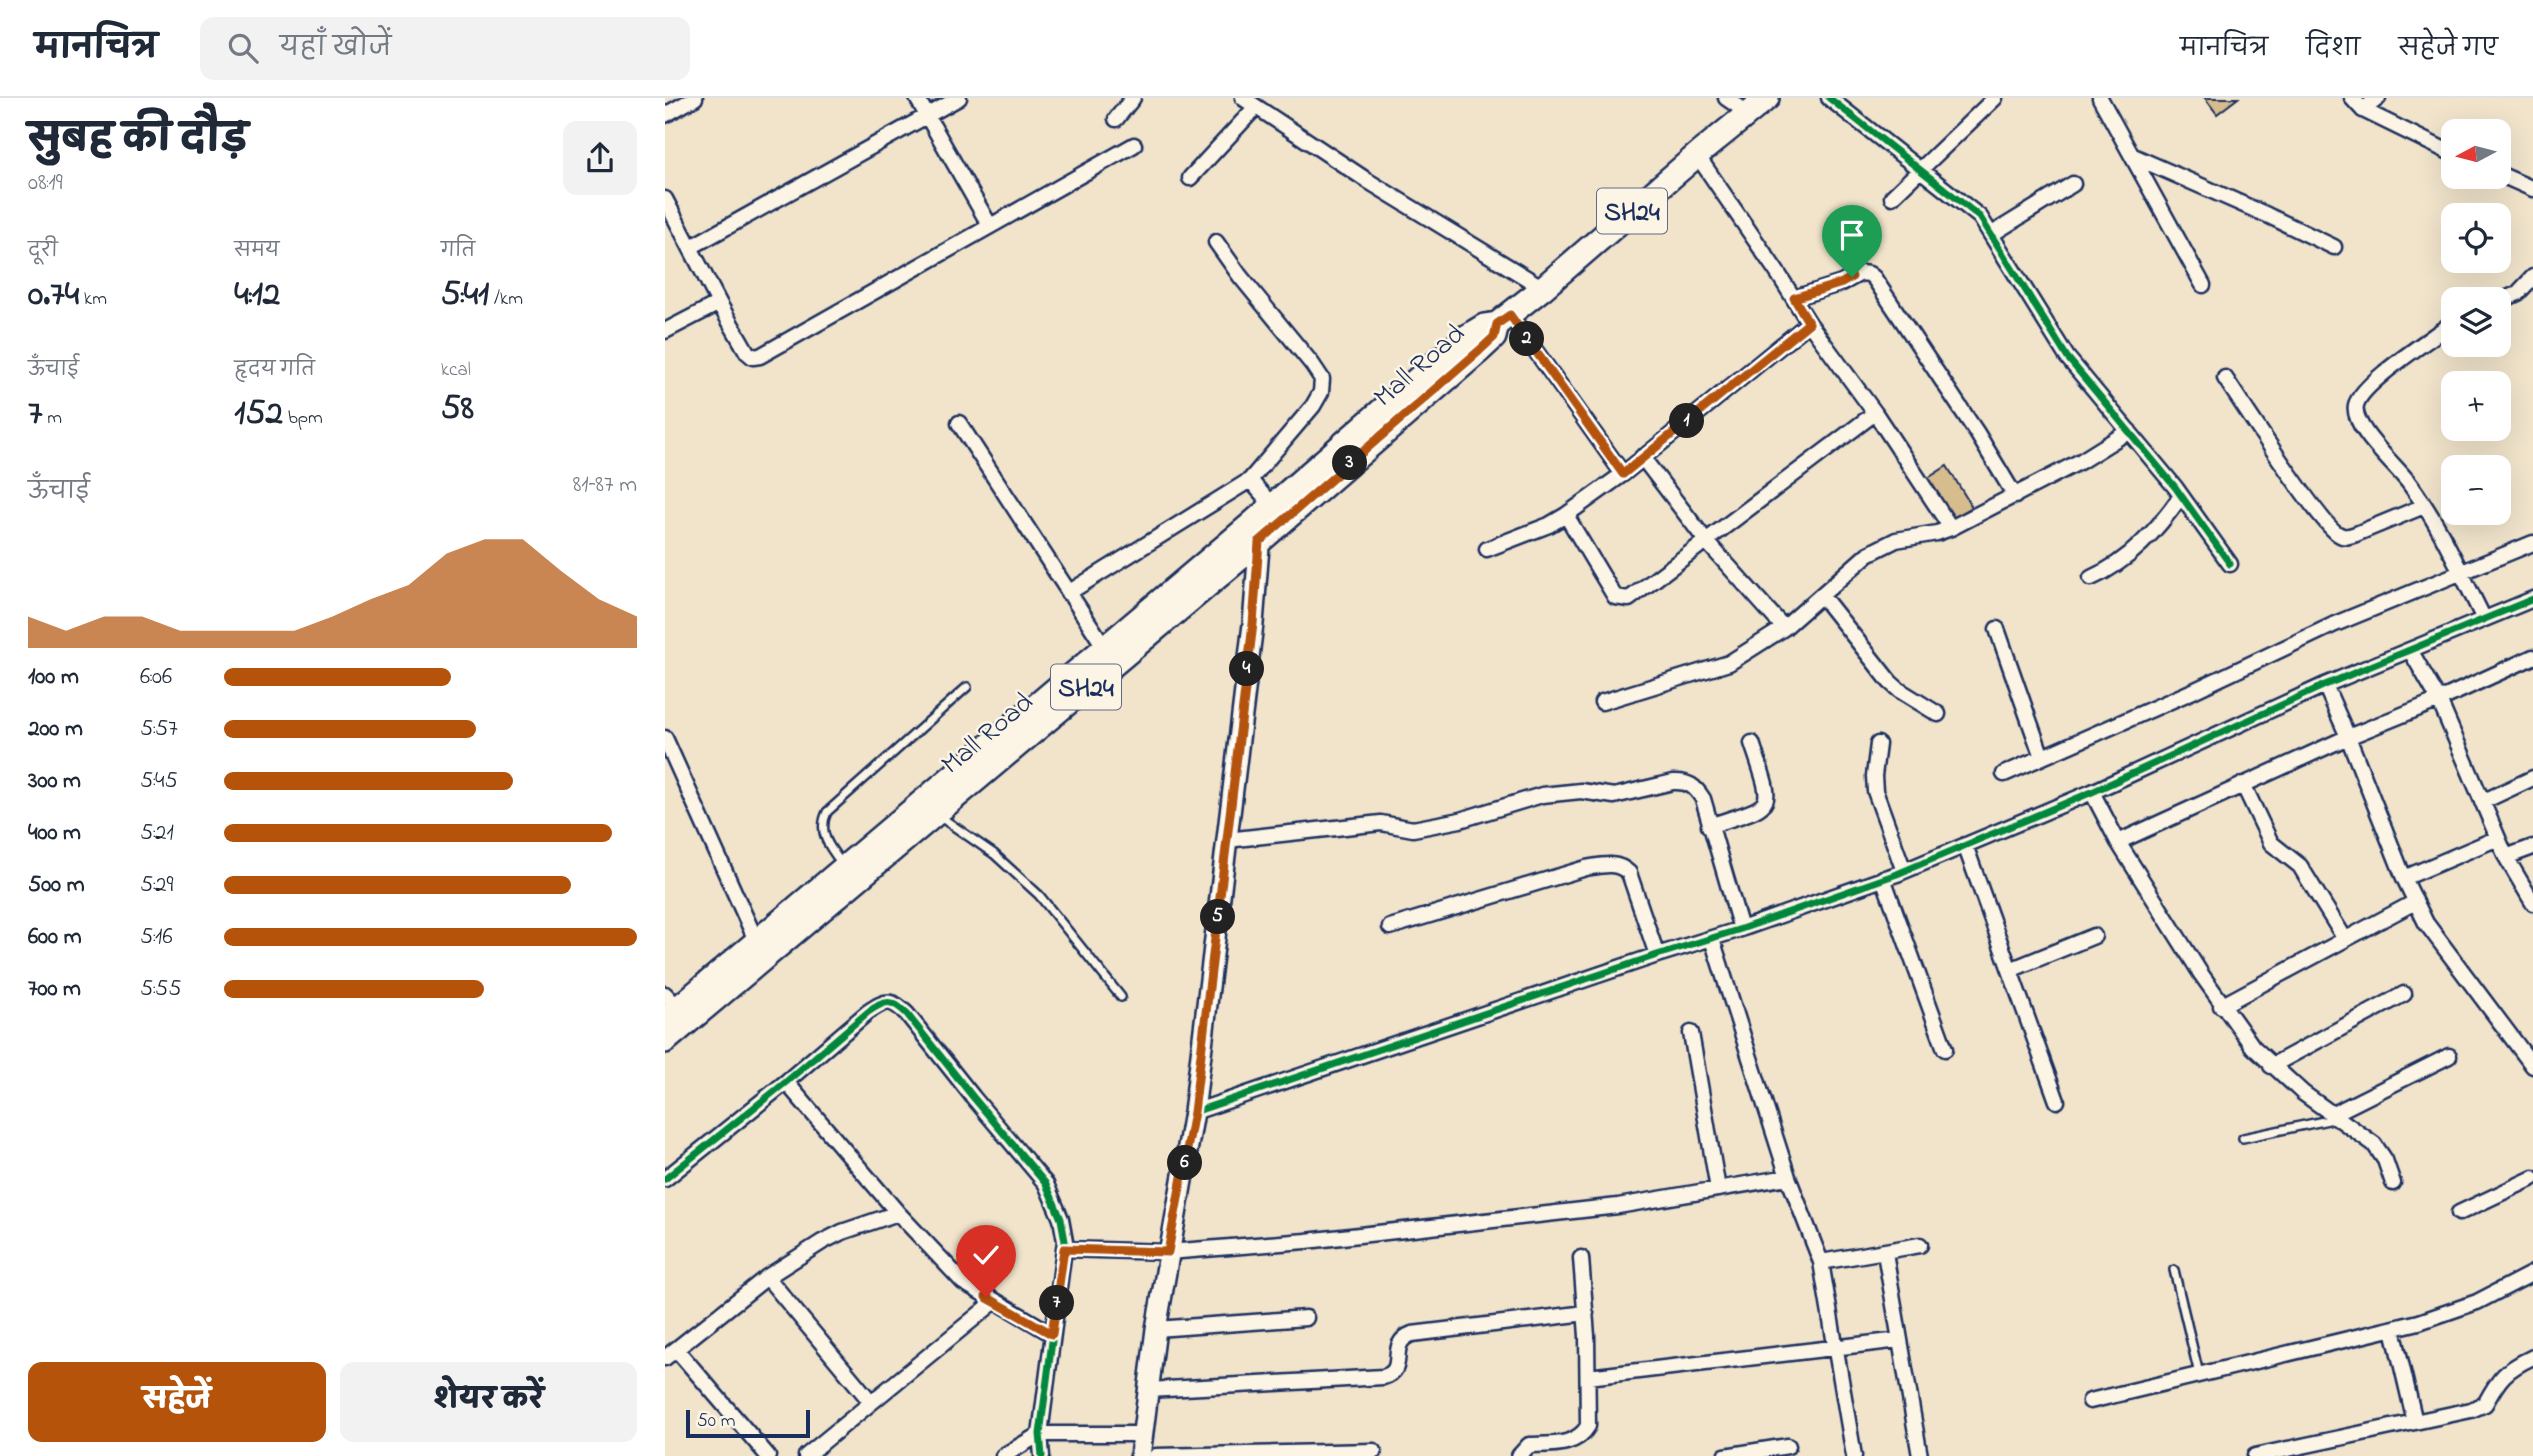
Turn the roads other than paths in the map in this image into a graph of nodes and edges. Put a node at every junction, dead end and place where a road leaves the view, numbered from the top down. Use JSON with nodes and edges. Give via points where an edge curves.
{"nodes":[{"id":1,"x":695,"y":98,"type":"edge"},
{"id":2,"x":917,"y":98,"type":"edge"},
{"id":3,"x":959,"y":98,"type":"edge"},
{"id":4,"x":1133,"y":98,"type":"edge"},
{"id":5,"x":1243,"y":98,"type":"edge"},
{"id":6,"x":1726,"y":98,"type":"edge"},
{"id":7,"x":1767,"y":98,"type":"edge"},
{"id":8,"x":1829,"y":98,"type":"edge"},
{"id":9,"x":1996,"y":98,"type":"edge"},
{"id":10,"x":2100,"y":98,"type":"edge"},
{"id":11,"x":2352,"y":98,"type":"edge"},
{"id":12,"x":2378,"y":98,"type":"edge"},
{"id":13,"x":1255,"y":108,"type":"junction"},
{"id":14,"x":2363,"y":110,"type":"junction"},
{"id":15,"x":1748,"y":113,"type":"junction"},
{"id":16,"x":665,"y":116,"type":"edge"},
{"id":17,"x":927,"y":118,"type":"junction"},
{"id":18,"x":1116,"y":120,"type":"dead end"},
{"id":19,"x":1134,"y":145,"type":"dead end"},
{"id":20,"x":2441,"y":148,"type":"edge"},
{"id":21,"x":1697,"y":155,"type":"junction"},
{"id":22,"x":2133,"y":156,"type":"junction"},
{"id":23,"x":1921,"y":171,"type":"junction"},
{"id":24,"x":1190,"y":178,"type":"dead end"},
{"id":25,"x":2511,"y":179,"type":"edge"},
{"id":26,"x":2073,"y":184,"type":"dead end"},
{"id":27,"x":2533,"y":188,"type":"edge"},
{"id":28,"x":1892,"y":197,"type":"dead end"},
{"id":29,"x":665,"y":199,"type":"edge"},
{"id":30,"x":990,"y":226,"type":"junction"},
{"id":31,"x":1992,"y":234,"type":"junction"},
{"id":32,"x":1216,"y":242,"type":"dead end"},
{"id":33,"x":691,"y":247,"type":"junction"},
{"id":34,"x":2334,"y":247,"type":"dead end"},
{"id":35,"x":2533,"y":276,"type":"edge"},
{"id":36,"x":2203,"y":285,"type":"dead end"},
{"id":37,"x":1543,"y":288,"type":"junction"},
{"id":38,"x":2511,"y":296,"type":"edge"},
{"id":39,"x":1794,"y":298,"type":"junction"},
{"id":40,"x":719,"y":303,"type":"junction"},
{"id":41,"x":1503,"y":320,"type":"junction"},
{"id":42,"x":1809,"y":323,"type":"junction"},
{"id":43,"x":665,"y":331,"type":"edge"},
{"id":44,"x":2441,"y":331,"type":"edge"},
{"id":45,"x":2225,"y":378,"type":"dead end"},
{"id":46,"x":1875,"y":413,"type":"junction"},
{"id":47,"x":959,"y":423,"type":"dead end"},
{"id":48,"x":2129,"y":431,"type":"junction"},
{"id":49,"x":1642,"y":457,"type":"junction"},
{"id":50,"x":1623,"y":474,"type":"junction"},
{"id":51,"x":1250,"y":480,"type":"junction"},
{"id":52,"x":2015,"y":496,"type":"junction"},
{"id":53,"x":2181,"y":496,"type":"junction"},
{"id":54,"x":2424,"y":506,"type":"junction"},
{"id":55,"x":1273,"y":513,"type":"junction"},
{"id":56,"x":1566,"y":515,"type":"junction"},
{"id":57,"x":1951,"y":528,"type":"junction"},
{"id":58,"x":1259,"y":542,"type":"junction"},
{"id":59,"x":1707,"y":542,"type":"junction"},
{"id":60,"x":2533,"y":543,"type":"edge"},
{"id":61,"x":1487,"y":549,"type":"dead end"},
{"id":62,"x":2230,"y":564,"type":"dead end"},
{"id":63,"x":2460,"y":572,"type":"junction"},
{"id":64,"x":2091,"y":578,"type":"dead end"},
{"id":65,"x":1068,"y":593,"type":"junction"},
{"id":66,"x":1822,"y":596,"type":"junction"},
{"id":67,"x":2533,"y":599,"type":"edge"},
{"id":68,"x":2484,"y":619,"type":"junction"},
{"id":69,"x":1784,"y":628,"type":"junction"},
{"id":70,"x":1997,"y":629,"type":"dead end"},
{"id":71,"x":2410,"y":650,"type":"junction"},
{"id":72,"x":1109,"y":655,"type":"junction"},
{"id":73,"x":2533,"y":657,"type":"edge"},
{"id":74,"x":2325,"y":685,"type":"junction"},
{"id":75,"x":967,"y":687,"type":"dead end"},
{"id":76,"x":2439,"y":700,"type":"junction"},
{"id":77,"x":1602,"y":702,"type":"dead end"},
{"id":78,"x":1938,"y":714,"type":"dead end"},
{"id":79,"x":2348,"y":737,"type":"junction"},
{"id":80,"x":665,"y":738,"type":"edge"},
{"id":81,"x":1752,"y":743,"type":"dead end"},
{"id":82,"x":1878,"y":744,"type":"dead end"},
{"id":83,"x":2042,"y":757,"type":"junction"},
{"id":84,"x":2004,"y":774,"type":"dead end"},
{"id":85,"x":2533,"y":778,"type":"edge"},
{"id":86,"x":2243,"y":785,"type":"junction"},
{"id":87,"x":2092,"y":792,"type":"junction"},
{"id":88,"x":2482,"y":802,"type":"junction"},
{"id":89,"x":936,"y":814,"type":"junction"},
{"id":90,"x":1709,"y":826,"type":"junction"},
{"id":91,"x":2498,"y":838,"type":"junction"},
{"id":92,"x":1227,"y":840,"type":"junction"},
{"id":93,"x":2118,"y":842,"type":"junction"},
{"id":94,"x":1965,"y":845,"type":"junction"},
{"id":95,"x":2533,"y":847,"type":"edge"},
{"id":96,"x":2506,"y":857,"type":"junction"},
{"id":97,"x":845,"y":868,"type":"junction"},
{"id":98,"x":1905,"y":871,"type":"junction"},
{"id":99,"x":1884,"y":878,"type":"junction"},
{"id":100,"x":2404,"y":878,"type":"junction"},
{"id":101,"x":2415,"y":902,"type":"junction"},
{"id":102,"x":2533,"y":903,"type":"edge"},
{"id":103,"x":1390,"y":927,"type":"dead end"},
{"id":104,"x":1741,"y":929,"type":"junction"},
{"id":105,"x":2094,"y":936,"type":"dead end"},
{"id":106,"x":1712,"y":939,"type":"junction"},
{"id":107,"x":2345,"y":939,"type":"junction"},
{"id":108,"x":760,"y":951,"type":"junction"},
{"id":109,"x":1657,"y":955,"type":"junction"},
{"id":110,"x":2010,"y":970,"type":"junction"},
{"id":111,"x":2404,"y":993,"type":"dead end"},
{"id":112,"x":1121,"y":997,"type":"dead end"},
{"id":113,"x":2221,"y":1006,"type":"junction"},
{"id":114,"x":669,"y":1007,"type":"edge"},
{"id":115,"x":1691,"y":1033,"type":"dead end"},
{"id":116,"x":665,"y":1041,"type":"edge"},
{"id":117,"x":1945,"y":1049,"type":"dead end"},
{"id":118,"x":2449,"y":1056,"type":"dead end"},
{"id":119,"x":2271,"y":1066,"type":"junction"},
{"id":120,"x":2533,"y":1066,"type":"edge"},
{"id":121,"x":786,"y":1082,"type":"junction"},
{"id":122,"x":2057,"y":1101,"type":"dead end"},
{"id":123,"x":1194,"y":1112,"type":"junction"},
{"id":124,"x":2336,"y":1116,"type":"junction"},
{"id":125,"x":2243,"y":1139,"type":"dead end"},
{"id":126,"x":1788,"y":1177,"type":"junction"},
{"id":127,"x":2533,"y":1178,"type":"edge"},
{"id":128,"x":665,"y":1179,"type":"edge"},
{"id":129,"x":2393,"y":1183,"type":"dead end"},
{"id":130,"x":1719,"y":1189,"type":"junction"},
{"id":131,"x":898,"y":1213,"type":"junction"},
{"id":132,"x":2459,"y":1213,"type":"dead end"},
{"id":133,"x":1920,"y":1245,"type":"dead end"},
{"id":134,"x":1064,"y":1249,"type":"junction"},
{"id":135,"x":1168,"y":1252,"type":"junction"},
{"id":136,"x":1885,"y":1252,"type":"junction"},
{"id":137,"x":1581,"y":1258,"type":"dead end"},
{"id":138,"x":1821,"y":1262,"type":"junction"},
{"id":139,"x":2175,"y":1270,"type":"dead end"},
{"id":140,"x":2533,"y":1273,"type":"edge"},
{"id":141,"x":767,"y":1278,"type":"junction"},
{"id":142,"x":994,"y":1301,"type":"junction"},
{"id":143,"x":1586,"y":1313,"type":"junction"},
{"id":144,"x":1306,"y":1318,"type":"dead end"},
{"id":145,"x":1156,"y":1329,"type":"junction"},
{"id":146,"x":2393,"y":1329,"type":"junction"},
{"id":147,"x":1052,"y":1334,"type":"junction"},
{"id":148,"x":1900,"y":1340,"type":"junction"},
{"id":149,"x":1836,"y":1348,"type":"junction"},
{"id":150,"x":671,"y":1353,"type":"edge"},
{"id":151,"x":2533,"y":1357,"type":"edge"},
{"id":152,"x":2199,"y":1375,"type":"junction"},
{"id":153,"x":1588,"y":1377,"type":"junction"},
{"id":154,"x":1148,"y":1390,"type":"junction"},
{"id":155,"x":2090,"y":1401,"type":"dead end"},
{"id":156,"x":871,"y":1402,"type":"junction"},
{"id":157,"x":2415,"y":1422,"type":"junction"},
{"id":158,"x":1040,"y":1434,"type":"junction"},
{"id":159,"x":1143,"y":1434,"type":"junction"},
{"id":160,"x":1789,"y":1446,"type":"dead end"},
{"id":161,"x":1374,"y":1451,"type":"dead end"},
{"id":162,"x":768,"y":1456,"type":"edge"},
{"id":163,"x":806,"y":1456,"type":"edge"},
{"id":164,"x":1003,"y":1456,"type":"edge"},
{"id":165,"x":1042,"y":1456,"type":"edge"},
{"id":166,"x":1140,"y":1456,"type":"edge"},
{"id":167,"x":1156,"y":1456,"type":"edge"},
{"id":168,"x":1519,"y":1456,"type":"edge"},
{"id":169,"x":1725,"y":1456,"type":"edge"},
{"id":170,"x":1854,"y":1456,"type":"edge"},
{"id":171,"x":1920,"y":1456,"type":"edge"},
{"id":172,"x":2255,"y":1456,"type":"edge"}],
"edges":[{"from":1,"to":16,"type":"street"},
{"from":2,"to":17,"type":"street"},
{"from":3,"to":17,"type":"street"},
{"from":4,"to":18,"type":"street"},
{"from":5,"to":13,"type":"street"},
{"from":6,"to":15,"type":"street"},
{"from":7,"to":15,"type":"main road","name":"Mall Road","number":"SH24"},
{"from":8,"to":23,"type":"street"},
{"from":9,"to":23,"type":"street"},
{"from":10,"to":22,"type":"street"},
{"from":11,"to":14,"type":"street"},
{"from":12,"to":14,"type":"street"},
{"from":13,"to":24,"type":"street"},
{"from":13,"to":37,"type":"street"},
{"from":14,"to":20,"type":"street"},
{"from":15,"to":21,"type":"main road","name":"Mall Road","number":"SH24"},
{"from":17,"to":30,"type":"street"},
{"from":17,"to":33,"type":"street"},
{"from":19,"to":30,"type":"street"},
{"from":21,"to":37,"type":"main road","name":"Mall Road","number":"SH24"},
{"from":21,"to":39,"type":"street"},
{"from":22,"to":34,"type":"street"},
{"from":22,"to":36,"type":"street"},
{"from":23,"to":28,"type":"street"},
{"from":23,"to":31,"type":"street","via":[[1968,206]]},
{"from":25,"to":27,"type":"street"},
{"from":26,"to":31,"type":"street"},
{"from":29,"to":33,"type":"street"},
{"from":30,"to":40,"type":"street","via":[[759,356],[747,352]]},
{"from":31,"to":48,"type":"street","via":[[2067,357]]},
{"from":32,"to":51,"type":"street","via":[[1322,379],[1313,406]]},
{"from":33,"to":40,"type":"street"},
{"from":35,"to":38,"type":"street"},
{"from":37,"to":41,"type":"main road","name":"Mall Road","number":"SH24"},
{"from":39,"to":42,"type":"street"},
{"from":39,"to":52,"type":"street","via":[[1861,273],[1874,278]]},
{"from":40,"to":43,"type":"street"},
{"from":41,"to":50,"type":"street"},
{"from":41,"to":55,"type":"main road","name":"Mall Road","number":"SH24","via":[[1479,351]]},
{"from":42,"to":46,"type":"street"},
{"from":42,"to":49,"type":"street"},
{"from":44,"to":54,"type":"street","via":[[2375,380],[2355,406],[2368,435]]},
{"from":45,"to":54,"type":"street","via":[[2315,508],[2339,535],[2356,534]]},
{"from":46,"to":57,"type":"street"},
{"from":46,"to":59,"type":"street"},
{"from":47,"to":65,"type":"street"},
{"from":48,"to":52,"type":"street"},
{"from":48,"to":53,"type":"street"},
{"from":49,"to":50,"type":"street"},
{"from":49,"to":59,"type":"street"},
{"from":50,"to":56,"type":"street"},
{"from":51,"to":55,"type":"street"},
{"from":51,"to":65,"type":"street"},
{"from":52,"to":57,"type":"street"},
{"from":53,"to":62,"type":"street"},
{"from":53,"to":64,"type":"street","via":[[2149,538],[2108,571]]},
{"from":54,"to":63,"type":"street"},
{"from":55,"to":58,"type":"main road","name":"Mall Road","number":"SH24"},
{"from":55,"to":72,"type":"main road","name":"Mall Road","number":"SH24"},
{"from":56,"to":59,"type":"street","via":[[1619,599],[1636,596]]},
{"from":56,"to":61,"type":"street"},
{"from":57,"to":66,"type":"street","via":[[1887,544],[1868,554]]},
{"from":58,"to":72,"type":"main road","name":"Mall Road","number":"SH24"},
{"from":58,"to":92,"type":"main road"},
{"from":59,"to":69,"type":"street"},
{"from":60,"to":63,"type":"street"},
{"from":63,"to":68,"type":"street"},
{"from":63,"to":83,"type":"street"},
{"from":65,"to":72,"type":"street"},
{"from":66,"to":69,"type":"street"},
{"from":66,"to":78,"type":"street","via":[[1890,682]]},
{"from":67,"to":68,"type":"street"},
{"from":68,"to":71,"type":"street"},
{"from":69,"to":77,"type":"street","via":[[1728,663]]},
{"from":70,"to":83,"type":"street"},
{"from":71,"to":74,"type":"street"},
{"from":71,"to":76,"type":"street"},
{"from":72,"to":89,"type":"main road","name":"Mall Road","number":"SH24"},
{"from":72,"to":97,"type":"main road","name":"Mall Road","number":"SH24"},
{"from":73,"to":76,"type":"street"},
{"from":74,"to":79,"type":"street"},
{"from":74,"to":87,"type":"street"},
{"from":75,"to":97,"type":"lane","via":[[827,811],[822,831]]},
{"from":76,"to":79,"type":"street"},
{"from":76,"to":88,"type":"street"},
{"from":79,"to":86,"type":"street"},
{"from":79,"to":100,"type":"street"},
{"from":80,"to":108,"type":"street"},
{"from":81,"to":90,"type":"street","via":[[1767,802]]},
{"from":82,"to":98,"type":"street","via":[[1875,790]]},
{"from":83,"to":84,"type":"street"},
{"from":85,"to":88,"type":"street"},
{"from":86,"to":93,"type":"street"},
{"from":86,"to":107,"type":"street","via":[[2271,844],[2300,866]]},
{"from":87,"to":93,"type":"street"},
{"from":87,"to":94,"type":"street"},
{"from":88,"to":91,"type":"street"},
{"from":89,"to":108,"type":"main road","name":"Mall Road","number":"SH24"},
{"from":89,"to":112,"type":"lane","via":[[994,854],[1039,895]]},
{"from":90,"to":92,"type":"street","via":[[1698,792],[1690,783],[1673,782],[1614,796],[1581,791],[1542,795],[1413,829],[1381,823]]},
{"from":90,"to":104,"type":"street"},
{"from":91,"to":96,"type":"street"},
{"from":91,"to":100,"type":"street"},
{"from":92,"to":123,"type":"main road"},
{"from":93,"to":113,"type":"street"},
{"from":94,"to":98,"type":"street"},
{"from":94,"to":110,"type":"street"},
{"from":95,"to":96,"type":"street"},
{"from":96,"to":102,"type":"street"},
{"from":97,"to":108,"type":"main road","name":"Mall Road","number":"SH24"},
{"from":98,"to":99,"type":"street"},
{"from":99,"to":104,"type":"street"},
{"from":99,"to":117,"type":"street"},
{"from":100,"to":101,"type":"street"},
{"from":101,"to":107,"type":"street"},
{"from":101,"to":120,"type":"street","via":[[2445,950]]},
{"from":103,"to":109,"type":"street","via":[[1586,868],[1622,866],[1629,873]]},
{"from":104,"to":106,"type":"street"},
{"from":105,"to":110,"type":"street"},
{"from":106,"to":109,"type":"street"},
{"from":106,"to":126,"type":"street"},
{"from":107,"to":113,"type":"street"},
{"from":108,"to":114,"type":"main road","name":"Mall Road","number":"SH24"},
{"from":108,"to":116,"type":"main road","name":"Mall Road","number":"SH24"},
{"from":109,"to":123,"type":"street"},
{"from":110,"to":122,"type":"street"},
{"from":111,"to":119,"type":"street"},
{"from":113,"to":119,"type":"street"},
{"from":115,"to":130,"type":"street"},
{"from":118,"to":124,"type":"street"},
{"from":119,"to":124,"type":"street"},
{"from":121,"to":128,"type":"street"},
{"from":121,"to":131,"type":"street"},
{"from":121,"to":134,"type":"street","via":[[868,1012],[881,1003],[897,1005],[1047,1184],[1061,1219]]},
{"from":123,"to":135,"type":"main road"},
{"from":124,"to":125,"type":"lane"},
{"from":124,"to":129,"type":"street","via":[[2381,1151]]},
{"from":126,"to":130,"type":"street"},
{"from":126,"to":138,"type":"street"},
{"from":127,"to":132,"type":"street"},
{"from":130,"to":135,"type":"street","via":[[1618,1206]]},
{"from":131,"to":141,"type":"street","via":[[842,1232]]},
{"from":131,"to":142,"type":"street","via":[[963,1282]]},
{"from":133,"to":136,"type":"street"},
{"from":134,"to":135,"type":"street"},
{"from":134,"to":147,"type":"street"},
{"from":135,"to":145,"type":"main road"},
{"from":136,"to":138,"type":"street"},
{"from":136,"to":148,"type":"street"},
{"from":137,"to":143,"type":"street"},
{"from":138,"to":149,"type":"street"},
{"from":139,"to":152,"type":"lane"},
{"from":140,"to":146,"type":"street","via":[[2448,1314]]},
{"from":141,"to":150,"type":"street"},
{"from":141,"to":156,"type":"street"},
{"from":142,"to":147,"type":"street"},
{"from":142,"to":156,"type":"street"},
{"from":143,"to":153,"type":"street"},
{"from":143,"to":154,"type":"street","via":[[1412,1334],[1398,1343],[1397,1365],[1383,1377]]},
{"from":144,"to":145,"type":"street"},
{"from":145,"to":154,"type":"main road"},
{"from":146,"to":152,"type":"street"},
{"from":146,"to":157,"type":"street"},
{"from":147,"to":158,"type":"street"},
{"from":148,"to":149,"type":"street"},
{"from":148,"to":171,"type":"street"},
{"from":149,"to":153,"type":"street"},
{"from":149,"to":170,"type":"street"},
{"from":150,"to":162,"type":"street"},
{"from":151,"to":157,"type":"street","via":[[2507,1370],[2485,1404]]},
{"from":152,"to":155,"type":"street"},
{"from":153,"to":168,"type":"street","via":[[1584,1434],[1567,1442],[1528,1446]]},
{"from":154,"to":159,"type":"main road"},
{"from":156,"to":163,"type":"street"},
{"from":157,"to":172,"type":"street"},
{"from":158,"to":159,"type":"street"},
{"from":158,"to":164,"type":"street"},
{"from":158,"to":165,"type":"street"},
{"from":159,"to":166,"type":"main road"},
{"from":160,"to":169,"type":"street"},
{"from":161,"to":167,"type":"street"}]}
